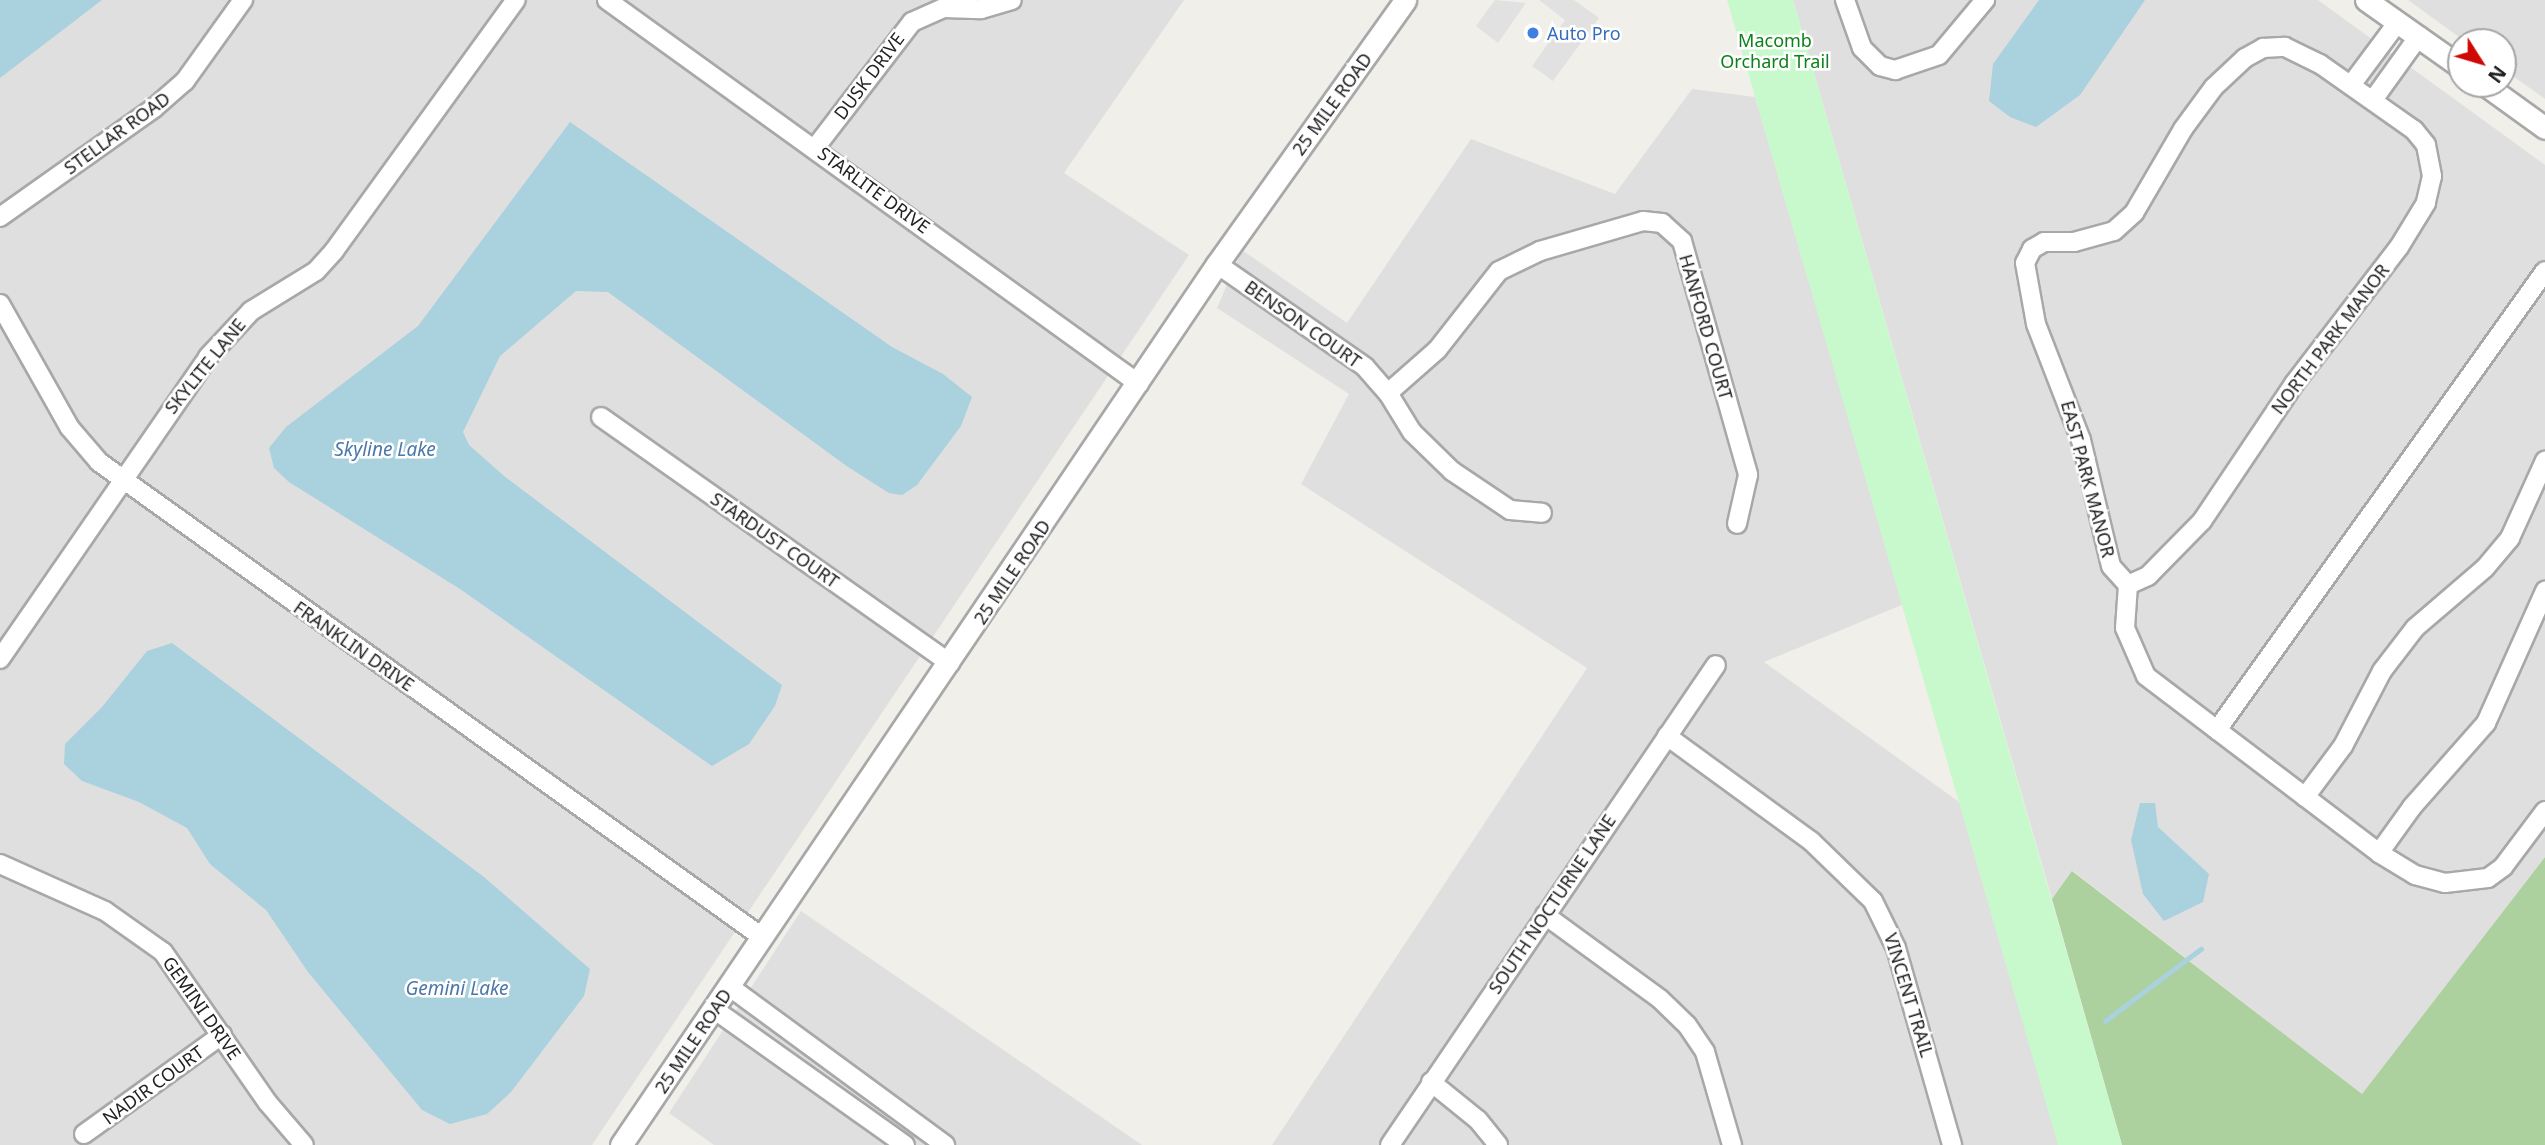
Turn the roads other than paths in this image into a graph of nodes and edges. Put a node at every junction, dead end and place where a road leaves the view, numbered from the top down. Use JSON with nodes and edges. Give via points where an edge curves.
{"nodes":[{"id":1,"x":243,"y":0,"type":"edge"},
{"id":2,"x":516,"y":0,"type":"edge"},
{"id":3,"x":607,"y":0,"type":"edge"},
{"id":4,"x":1012,"y":0,"type":"edge"},
{"id":5,"x":1405,"y":0,"type":"edge"},
{"id":6,"x":1845,"y":0,"type":"edge"},
{"id":7,"x":1986,"y":0,"type":"edge"},
{"id":8,"x":2366,"y":0,"type":"edge"},
{"id":9,"x":2398,"y":22,"type":"junction"},
{"id":10,"x":2419,"y":36,"type":"junction"},
{"id":11,"x":2447,"y":57,"type":"edge"},
{"id":12,"x":2351,"y":85,"type":"junction"},
{"id":13,"x":2503,"y":98,"type":"edge"},
{"id":14,"x":2373,"y":100,"type":"junction"},
{"id":15,"x":2545,"y":128,"type":"edge"},
{"id":16,"x":815,"y":148,"type":"junction"},
{"id":17,"x":0,"y":217,"type":"edge"},
{"id":18,"x":2032,"y":249,"type":"joint"},
{"id":19,"x":1217,"y":264,"type":"junction"},
{"id":20,"x":2545,"y":271,"type":"edge"},
{"id":21,"x":0,"y":304,"type":"edge"},
{"id":22,"x":1139,"y":384,"type":"junction"},
{"id":23,"x":1388,"y":393,"type":"junction"},
{"id":24,"x":601,"y":417,"type":"dead end"},
{"id":25,"x":2545,"y":461,"type":"edge"},
{"id":26,"x":125,"y":483,"type":"junction"},
{"id":27,"x":1542,"y":513,"type":"dead end"},
{"id":28,"x":1737,"y":524,"type":"dead end"},
{"id":29,"x":2127,"y":585,"type":"junction"},
{"id":30,"x":2545,"y":591,"type":"edge"},
{"id":31,"x":0,"y":659,"type":"edge"},
{"id":32,"x":950,"y":663,"type":"junction"},
{"id":33,"x":1716,"y":665,"type":"dead end"},
{"id":34,"x":2217,"y":730,"type":"junction"},
{"id":35,"x":1667,"y":736,"type":"junction"},
{"id":36,"x":2305,"y":797,"type":"junction"},
{"id":37,"x":2545,"y":811,"type":"edge"},
{"id":38,"x":2379,"y":853,"type":"junction"},
{"id":39,"x":0,"y":864,"type":"edge"},
{"id":40,"x":1545,"y":915,"type":"junction"},
{"id":41,"x":762,"y":937,"type":"junction"},
{"id":42,"x":730,"y":987,"type":"junction"},
{"id":43,"x":715,"y":1010,"type":"junction"},
{"id":44,"x":776,"y":1022,"type":"junction"},
{"id":45,"x":222,"y":1035,"type":"junction"},
{"id":46,"x":761,"y":1042,"type":"junction"},
{"id":47,"x":1431,"y":1082,"type":"junction"},
{"id":48,"x":83,"y":1135,"type":"dead end"},
{"id":49,"x":304,"y":1145,"type":"edge"},
{"id":50,"x":621,"y":1145,"type":"edge"},
{"id":51,"x":905,"y":1145,"type":"edge"},
{"id":52,"x":944,"y":1145,"type":"edge"},
{"id":53,"x":1390,"y":1145,"type":"edge"},
{"id":54,"x":1498,"y":1145,"type":"edge"},
{"id":55,"x":1732,"y":1145,"type":"edge"},
{"id":56,"x":1952,"y":1145,"type":"edge"}],
"edges":[{"from":1,"to":17,"type":"street","name":"STELLAR ROAD","via":[[185,81]]},
{"from":2,"to":26,"type":"street","name":"SKYLITE LANE","via":[[334,251],[316,271],[260,304],[228,332],[140,449]]},
{"from":3,"to":16,"type":"street","name":"STARLITE DRIVE"},
{"from":4,"to":16,"type":"street","name":"DUSK DRIVE","via":[[981,9],[944,8],[912,22]]},
{"from":5,"to":19,"type":"street","name":"25 MILE ROAD"},
{"from":6,"to":7,"type":"street","via":[[1862,48],[1880,66],[1895,71],[1939,55]]},
{"from":8,"to":9,"type":"street"},
{"from":9,"to":10,"type":"street"},
{"from":9,"to":12,"type":"street"},
{"from":10,"to":11,"type":"street"},
{"from":10,"to":14,"type":"street"},
{"from":12,"to":14,"type":"street","name":"NORTH PARK MANOR"},
{"from":12,"to":18,"type":"street","name":"NORTH PARK MANOR","via":[[2297,50],[2263,48],[2214,87],[2183,129],[2134,213],[2114,231],[2074,242],[2044,242]]},
{"from":13,"to":15,"type":"street"},
{"from":14,"to":29,"type":"street","name":"NORTH PARK MANOR","via":[[2414,130],[2426,145],[2432,176],[2426,203],[2399,247],[2294,384],[2202,521],[2148,576]]},
{"from":16,"to":22,"type":"street","name":"STARLITE DRIVE"},
{"from":18,"to":29,"type":"street","name":"EAST PARK MANOR","via":[[2025,263],[2036,324],[2081,440],[2111,566]]},
{"from":19,"to":22,"type":"street","name":"25 MILE ROAD"},
{"from":19,"to":23,"type":"street","name":"BENSON COURT","via":[[1341,346]]},
{"from":20,"to":34,"type":"street"},
{"from":21,"to":26,"type":"street","name":"FRANKLIN DRIVE","via":[[70,428],[99,462]]},
{"from":22,"to":32,"type":"street","name":"25 MILE ROAD"},
{"from":23,"to":27,"type":"street","name":"BENSON COURT","via":[[1412,432],[1452,471],[1510,510]]},
{"from":23,"to":28,"type":"street","name":"HANFORD COURT","via":[[1437,350],[1499,271],[1540,251],[1643,221],[1662,222],[1682,241],[1748,475]]},
{"from":24,"to":32,"type":"street","name":"STARDUST COURT"},
{"from":25,"to":36,"type":"street","via":[[2510,538],[2485,568],[2415,628],[2382,671],[2343,746]]},
{"from":26,"to":31,"type":"street","name":"SKYLITE LANE"},
{"from":26,"to":41,"type":"street","name":"FRANKLIN DRIVE"},
{"from":29,"to":34,"type":"street","via":[[2124,628],[2135,660],[2146,676]]},
{"from":30,"to":38,"type":"street","via":[[2486,723],[2412,807]]},
{"from":32,"to":41,"type":"street","name":"25 MILE ROAD"},
{"from":33,"to":35,"type":"street","name":"SOUTH NOCTURNE LANE"},
{"from":34,"to":36,"type":"street"},
{"from":35,"to":40,"type":"street","name":"SOUTH NOCTURNE LANE"},
{"from":35,"to":56,"type":"street","name":"VINCENT TRAIL","via":[[1811,841],[1873,901],[1896,948]]},
{"from":36,"to":38,"type":"street"},
{"from":37,"to":38,"type":"street","via":[[2503,867],[2472,883],[2445,883],[2415,875]]},
{"from":39,"to":45,"type":"street","name":"GEMINI DRIVE","via":[[71,893],[138,932],[186,979]]},
{"from":40,"to":47,"type":"street","name":"SOUTH NOCTURNE LANE"},
{"from":40,"to":55,"type":"street","via":[[1660,999],[1687,1025],[1704,1052]]},
{"from":41,"to":42,"type":"street","name":"25 MILE ROAD"},
{"from":42,"to":43,"type":"street","name":"25 MILE ROAD"},
{"from":42,"to":44,"type":"street"},
{"from":43,"to":46,"type":"street"},
{"from":43,"to":50,"type":"street","name":"25 MILE ROAD"},
{"from":44,"to":46,"type":"street"},
{"from":44,"to":52,"type":"street"},
{"from":45,"to":48,"type":"street","name":"NADIR COURT"},
{"from":45,"to":49,"type":"street","name":"GEMINI DRIVE","via":[[268,1103]]},
{"from":46,"to":51,"type":"street"},
{"from":47,"to":53,"type":"street","name":"SOUTH NOCTURNE LANE"},
{"from":47,"to":54,"type":"street","via":[[1478,1121]]}]}
